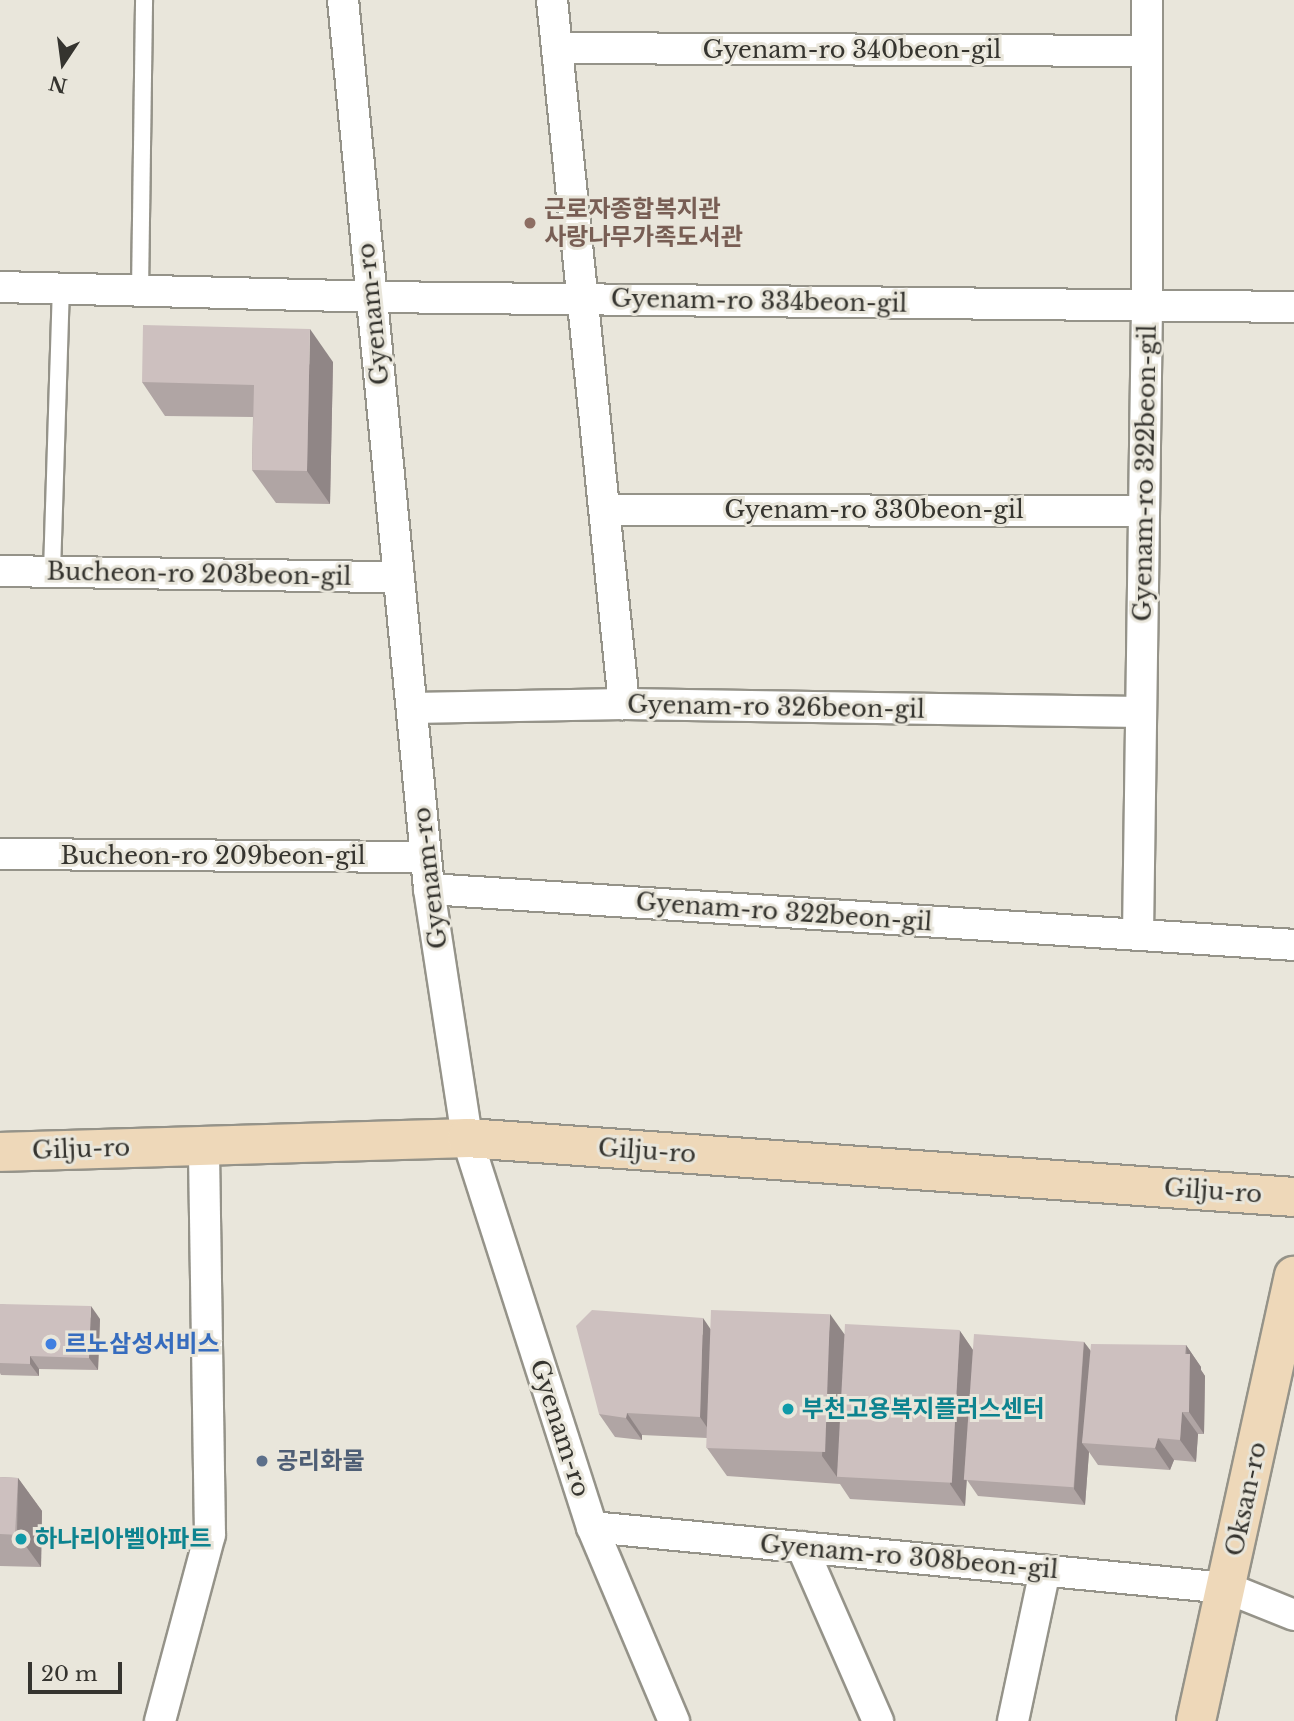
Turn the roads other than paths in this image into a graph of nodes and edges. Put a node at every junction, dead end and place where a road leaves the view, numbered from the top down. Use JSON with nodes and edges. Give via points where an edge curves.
{"nodes":[{"id":1,"x":144,"y":0,"type":"edge"},
{"id":2,"x":343,"y":0,"type":"edge"},
{"id":3,"x":552,"y":0,"type":"edge"},
{"id":4,"x":1147,"y":0,"type":"edge"},
{"id":5,"x":557,"y":48,"type":"junction"},
{"id":6,"x":1147,"y":51,"type":"junction"},
{"id":7,"x":0,"y":287,"type":"edge"},
{"id":8,"x":61,"y":289,"type":"junction"},
{"id":9,"x":140,"y":291,"type":"junction"},
{"id":10,"x":372,"y":297,"type":"junction"},
{"id":11,"x":584,"y":299,"type":"junction"},
{"id":12,"x":1147,"y":306,"type":"junction"},
{"id":13,"x":1294,"y":307,"type":"edge"},
{"id":14,"x":604,"y":510,"type":"junction"},
{"id":15,"x":1144,"y":511,"type":"junction"},
{"id":16,"x":0,"y":571,"type":"edge"},
{"id":17,"x":52,"y":572,"type":"junction"},
{"id":18,"x":399,"y":577,"type":"junction"},
{"id":19,"x":624,"y":704,"type":"junction"},
{"id":20,"x":412,"y":708,"type":"junction"},
{"id":21,"x":1141,"y":712,"type":"junction"},
{"id":22,"x":0,"y":854,"type":"edge"},
{"id":23,"x":426,"y":857,"type":"junction"},
{"id":24,"x":429,"y":889,"type":"junction"},
{"id":25,"x":1138,"y":935,"type":"junction"},
{"id":26,"x":1294,"y":945,"type":"edge"},
{"id":27,"x":467,"y":1138,"type":"junction"},
{"id":28,"x":204,"y":1146,"type":"junction"},
{"id":29,"x":0,"y":1152,"type":"edge"},
{"id":30,"x":1294,"y":1197,"type":"edge"},
{"id":31,"x":1294,"y":1276,"type":"edge"},
{"id":32,"x":592,"y":1527,"type":"junction"},
{"id":33,"x":802,"y":1548,"type":"junction"},
{"id":34,"x":1045,"y":1570,"type":"junction"},
{"id":35,"x":1227,"y":1588,"type":"junction"},
{"id":36,"x":1294,"y":1615,"type":"edge"},
{"id":37,"x":160,"y":1721,"type":"edge"},
{"id":38,"x":674,"y":1721,"type":"edge"},
{"id":39,"x":878,"y":1721,"type":"edge"},
{"id":40,"x":1013,"y":1721,"type":"edge"},
{"id":41,"x":1196,"y":1721,"type":"edge"}],
"edges":[{"from":1,"to":9,"type":"lane"},
{"from":2,"to":10,"type":"street","name":"Gyenam-ro"},
{"from":3,"to":5,"type":"street"},
{"from":4,"to":6,"type":"street"},
{"from":5,"to":6,"type":"street","name":"Gyenam-ro 340beon-gil"},
{"from":5,"to":11,"type":"street"},
{"from":6,"to":12,"type":"street"},
{"from":7,"to":8,"type":"street","name":"Gyenam-ro 334beon-gil"},
{"from":8,"to":9,"type":"street","name":"Gyenam-ro 334beon-gil"},
{"from":8,"to":17,"type":"lane"},
{"from":9,"to":10,"type":"street","name":"Gyenam-ro 334beon-gil"},
{"from":10,"to":11,"type":"street","name":"Gyenam-ro 334beon-gil"},
{"from":10,"to":18,"type":"street","name":"Gyenam-ro"},
{"from":11,"to":12,"type":"street","name":"Gyenam-ro 334beon-gil"},
{"from":11,"to":14,"type":"street"},
{"from":12,"to":13,"type":"street","name":"Gyenam-ro 334beon-gil"},
{"from":12,"to":15,"type":"street","name":"Gyenam-ro 322beon-gil"},
{"from":14,"to":15,"type":"street","name":"Gyenam-ro 330beon-gil"},
{"from":14,"to":19,"type":"street"},
{"from":15,"to":21,"type":"street","name":"Gyenam-ro 322beon-gil"},
{"from":16,"to":17,"type":"street","name":"Bucheon-ro 203beon-gil"},
{"from":17,"to":18,"type":"street","name":"Bucheon-ro 203beon-gil"},
{"from":18,"to":20,"type":"street","name":"Gyenam-ro"},
{"from":19,"to":20,"type":"street","name":"Gyenam-ro 326beon-gil"},
{"from":19,"to":21,"type":"street","name":"Gyenam-ro 326beon-gil"},
{"from":20,"to":23,"type":"street","name":"Gyenam-ro"},
{"from":21,"to":25,"type":"street","name":"Gyenam-ro 322beon-gil"},
{"from":22,"to":23,"type":"street","name":"Bucheon-ro 209beon-gil"},
{"from":23,"to":24,"type":"street","name":"Gyenam-ro"},
{"from":24,"to":25,"type":"street","name":"Gyenam-ro 322beon-gil"},
{"from":24,"to":27,"type":"street","name":"Gyenam-ro"},
{"from":25,"to":26,"type":"street","name":"Gyenam-ro 322beon-gil"},
{"from":27,"to":28,"type":"street","name":"Gilju-ro"},
{"from":27,"to":30,"type":"street","name":"Gilju-ro"},
{"from":27,"to":32,"type":"street","name":"Gyenam-ro"},
{"from":28,"to":29,"type":"street","name":"Gilju-ro"},
{"from":28,"to":37,"type":"street","via":[[210,1535]]},
{"from":31,"to":35,"type":"street","name":"Oksan-ro"},
{"from":32,"to":33,"type":"street","name":"Gyenam-ro 308beon-gil"},
{"from":32,"to":38,"type":"street","name":"Gyenam-ro"},
{"from":33,"to":34,"type":"street","name":"Gyenam-ro 308beon-gil"},
{"from":33,"to":39,"type":"street"},
{"from":34,"to":35,"type":"street","name":"Gyenam-ro 308beon-gil"},
{"from":34,"to":40,"type":"street"},
{"from":35,"to":36,"type":"street","name":"Gyenam-ro 308beon-gil"},
{"from":35,"to":41,"type":"street","name":"Oksan-ro"}]}
